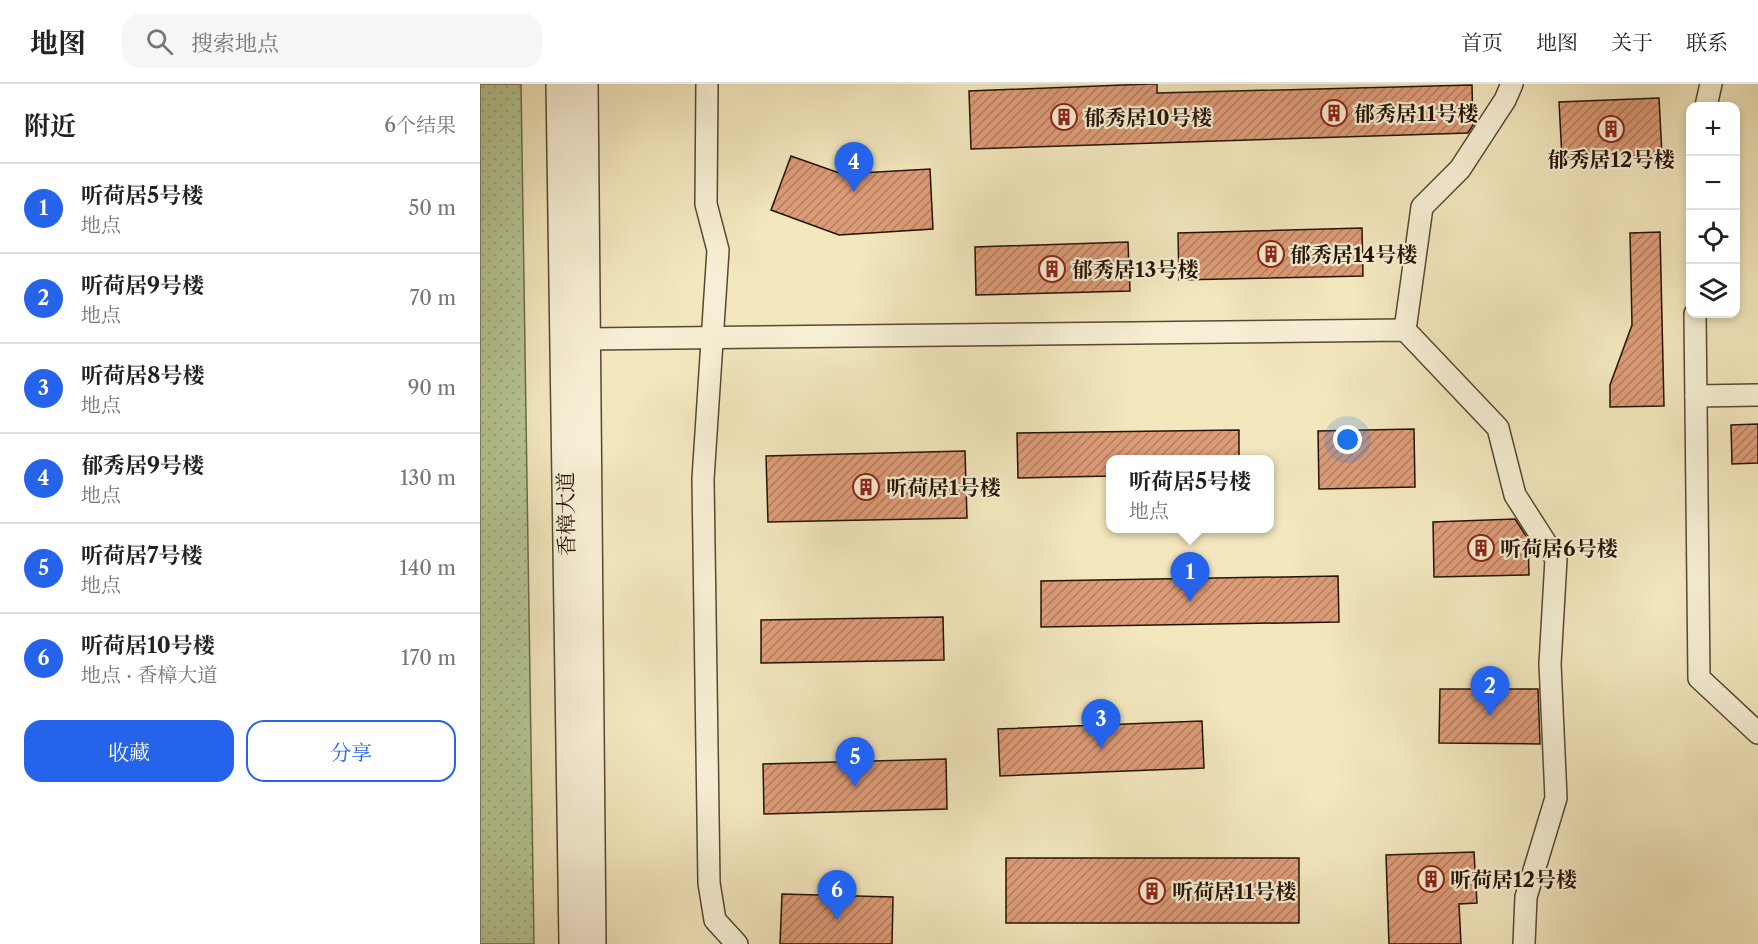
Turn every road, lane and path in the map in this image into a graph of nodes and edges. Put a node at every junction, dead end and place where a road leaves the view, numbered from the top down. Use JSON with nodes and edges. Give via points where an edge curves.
{"nodes":[{"id":1,"x":560,"y":84,"type":"edge"},
{"id":2,"x":584,"y":84,"type":"edge"},
{"id":3,"x":707,"y":84,"type":"edge"},
{"id":4,"x":1512,"y":84,"type":"edge"},
{"id":5,"x":1710,"y":84,"type":"edge"},
{"id":6,"x":1707,"y":102,"type":"edge"},
{"id":7,"x":1695,"y":318,"type":"edge"},
{"id":8,"x":1405,"y":330,"type":"junction"},
{"id":9,"x":712,"y":338,"type":"junction"},
{"id":10,"x":586,"y":339,"type":"junction"},
{"id":11,"x":1758,"y":394,"type":"edge"},
{"id":12,"x":1696,"y":396,"type":"junction"},
{"id":13,"x":1758,"y":733,"type":"edge"},
{"id":14,"x":573,"y":944,"type":"edge"},
{"id":15,"x":592,"y":944,"type":"edge"},
{"id":16,"x":737,"y":944,"type":"edge"},
{"id":17,"x":1524,"y":944,"type":"edge"}],
"edges":[{"from":1,"to":14,"type":"street","name":"香樟大道"},
{"from":2,"to":10,"type":"street","name":"香樟大道"},
{"from":3,"to":9,"type":"street","via":[[706,204],[718,250]]},
{"from":4,"to":8,"type":"street","via":[[1460,169],[1422,207]]},
{"from":5,"to":6,"type":"street"},
{"from":7,"to":12,"type":"street"},
{"from":8,"to":9,"type":"street"},
{"from":8,"to":17,"type":"street","via":[[1498,428],[1515,495],[1556,559],[1550,664],[1556,798],[1527,897]]},
{"from":9,"to":10,"type":"street"},
{"from":9,"to":16,"type":"street","via":[[704,479],[709,883],[715,920]]},
{"from":10,"to":15,"type":"street","name":"香樟大道"},
{"from":11,"to":12,"type":"street"},
{"from":12,"to":13,"type":"street","via":[[1698,678]]}]}
